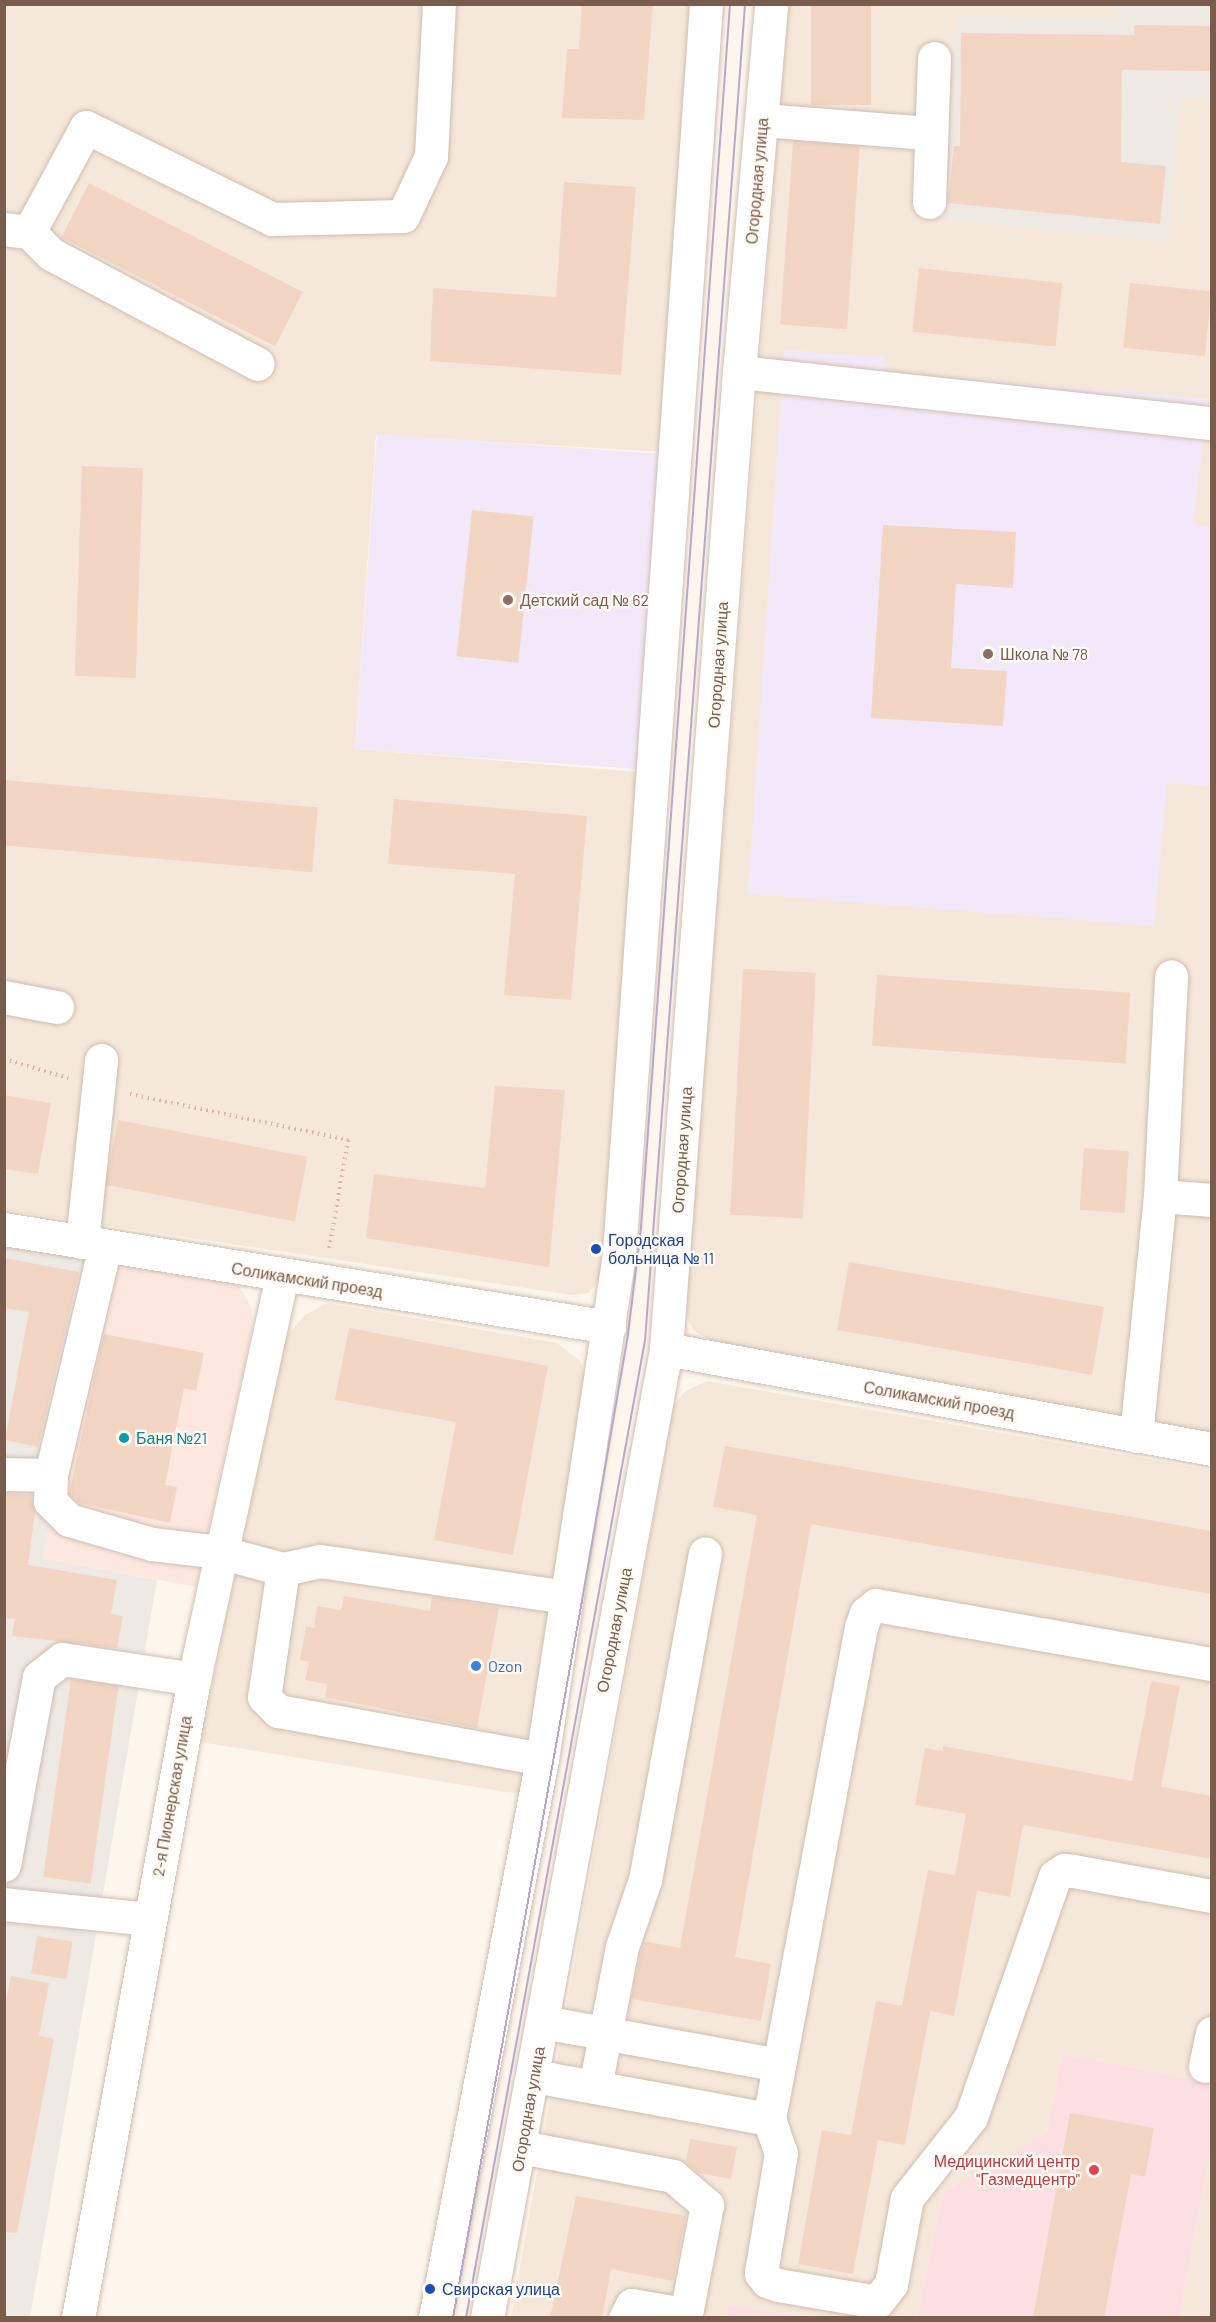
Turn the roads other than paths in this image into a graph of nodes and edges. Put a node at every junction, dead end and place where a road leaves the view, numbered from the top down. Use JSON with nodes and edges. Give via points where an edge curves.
{"nodes":[{"id":1,"x":439,"y":4,"type":"edge"},
{"id":2,"x":706,"y":4,"type":"edge"},
{"id":3,"x":771,"y":4,"type":"edge"},
{"id":4,"x":934,"y":57,"type":"dead end"},
{"id":5,"x":762,"y":120,"type":"junction"},
{"id":6,"x":930,"y":133,"type":"junction"},
{"id":7,"x":929,"y":202,"type":"dead end"},
{"id":8,"x":17,"y":231,"type":"edge"},
{"id":9,"x":258,"y":364,"type":"dead end"},
{"id":10,"x":739,"y":372,"type":"junction"},
{"id":11,"x":1212,"y":423,"type":"edge"},
{"id":12,"x":1171,"y":976,"type":"dead end"},
{"id":13,"x":4,"y":998,"type":"edge"},
{"id":14,"x":57,"y":1007,"type":"dead end"},
{"id":15,"x":100,"y":1073,"type":"road end"},
{"id":16,"x":1160,"y":1196,"type":"junction"},
{"id":17,"x":1212,"y":1200,"type":"edge"},
{"id":18,"x":4,"y":1229,"type":"edge"},
{"id":19,"x":93,"y":1244,"type":"junction"},
{"id":20,"x":282,"y":1277,"type":"junction"},
{"id":21,"x":609,"y":1327,"type":"junction"},
{"id":22,"x":666,"y":1349,"type":"junction"},
{"id":23,"x":1136,"y":1436,"type":"junction"},
{"id":24,"x":1212,"y":1449,"type":"edge"},
{"id":25,"x":4,"y":1474,"type":"edge"},
{"id":26,"x":51,"y":1475,"type":"junction"},
{"id":27,"x":219,"y":1552,"type":"junction"},
{"id":28,"x":705,"y":1553,"type":"dead end"},
{"id":29,"x":283,"y":1569,"type":"junction"},
{"id":30,"x":566,"y":1597,"type":"junction"},
{"id":31,"x":1212,"y":1664,"type":"edge"},
{"id":32,"x":194,"y":1679,"type":"junction"},
{"id":33,"x":542,"y":1759,"type":"junction"},
{"id":34,"x":4,"y":1865,"type":"edge"},
{"id":35,"x":1212,"y":1896,"type":"edge"},
{"id":36,"x":4,"y":1904,"type":"edge"},
{"id":37,"x":149,"y":1919,"type":"junction"},
{"id":38,"x":543,"y":2022,"type":"junction"},
{"id":39,"x":605,"y":2033,"type":"junction"},
{"id":40,"x":1212,"y":2033,"type":"edge"},
{"id":41,"x":779,"y":2065,"type":"junction"},
{"id":42,"x":1205,"y":2066,"type":"dead end"},
{"id":43,"x":534,"y":2076,"type":"junction"},
{"id":44,"x":596,"y":2087,"type":"junction"},
{"id":45,"x":769,"y":2119,"type":"junction"},
{"id":46,"x":521,"y":2147,"type":"junction"},
{"id":47,"x":78,"y":2318,"type":"edge"},
{"id":48,"x":435,"y":2318,"type":"edge"},
{"id":49,"x":488,"y":2318,"type":"edge"},
{"id":50,"x":625,"y":2318,"type":"edge"}],
"edges":[{"from":1,"to":8,"type":"street","via":[[432,156],[403,216],[272,219],[86,127]]},
{"from":2,"to":21,"type":"street","via":[[622,1219]]},
{"from":3,"to":5,"type":"street","name":"Огородная улица"},
{"from":4,"to":6,"type":"street"},
{"from":5,"to":6,"type":"street"},
{"from":5,"to":10,"type":"street","name":"Огородная улица"},
{"from":6,"to":7,"type":"street"},
{"from":8,"to":9,"type":"street","via":[[51,254]]},
{"from":10,"to":11,"type":"street"},
{"from":10,"to":22,"type":"street","name":"Огородная улица"},
{"from":12,"to":16,"type":"street"},
{"from":13,"to":14,"type":"street"},
{"from":15,"to":19,"type":"street"},
{"from":16,"to":17,"type":"street"},
{"from":16,"to":23,"type":"street"},
{"from":18,"to":19,"type":"street","name":"Соликамский проезд"},
{"from":19,"to":20,"type":"street","name":"Соликамский проезд"},
{"from":19,"to":26,"type":"street"},
{"from":20,"to":21,"type":"street","name":"Соликамский проезд"},
{"from":20,"to":27,"type":"street","name":"2-я Пионерская улица"},
{"from":21,"to":30,"type":"street"},
{"from":22,"to":23,"type":"street","name":"Соликамский проезд"},
{"from":22,"to":38,"type":"street","name":"Огородная улица"},
{"from":23,"to":24,"type":"street","name":"Соликамский проезд"},
{"from":25,"to":26,"type":"street"},
{"from":26,"to":27,"type":"street","via":[[50,1501],[69,1520],[152,1544]]},
{"from":27,"to":29,"type":"street"},
{"from":27,"to":32,"type":"street","name":"2-я Пионерская улица"},
{"from":28,"to":39,"type":"street","via":[[645,1880],[622,1947]]},
{"from":29,"to":30,"type":"street","via":[[320,1561]]},
{"from":29,"to":33,"type":"street","via":[[264,1697],[278,1711]]},
{"from":30,"to":33,"type":"street"},
{"from":31,"to":41,"type":"street","via":[[888,1605],[876,1605],[866,1613]]},
{"from":32,"to":34,"type":"street","via":[[63,1659],[39,1677]]},
{"from":32,"to":37,"type":"street","name":"2-я Пионерская улица"},
{"from":33,"to":48,"type":"street"},
{"from":35,"to":45,"type":"street","via":[[1073,1871],[1064,1870],[1055,1876],[970,2116],[907,2198],[891,2284],[877,2302],[778,2285],[761,2273],[781,2153]]},
{"from":36,"to":37,"type":"street"},
{"from":37,"to":47,"type":"street","name":"2-я Пионерская улица"},
{"from":38,"to":39,"type":"street"},
{"from":38,"to":43,"type":"street","name":"Огородная улица"},
{"from":39,"to":41,"type":"street"},
{"from":39,"to":44,"type":"street"},
{"from":40,"to":42,"type":"street"},
{"from":41,"to":45,"type":"street"},
{"from":43,"to":44,"type":"street"},
{"from":43,"to":46,"type":"street","name":"Огородная улица"},
{"from":44,"to":45,"type":"street"},
{"from":46,"to":49,"type":"street","name":"Огородная улица"},
{"from":46,"to":50,"type":"street","via":[[674,2176],[707,2205],[687,2309],[677,2313],[632,2305]]}]}
